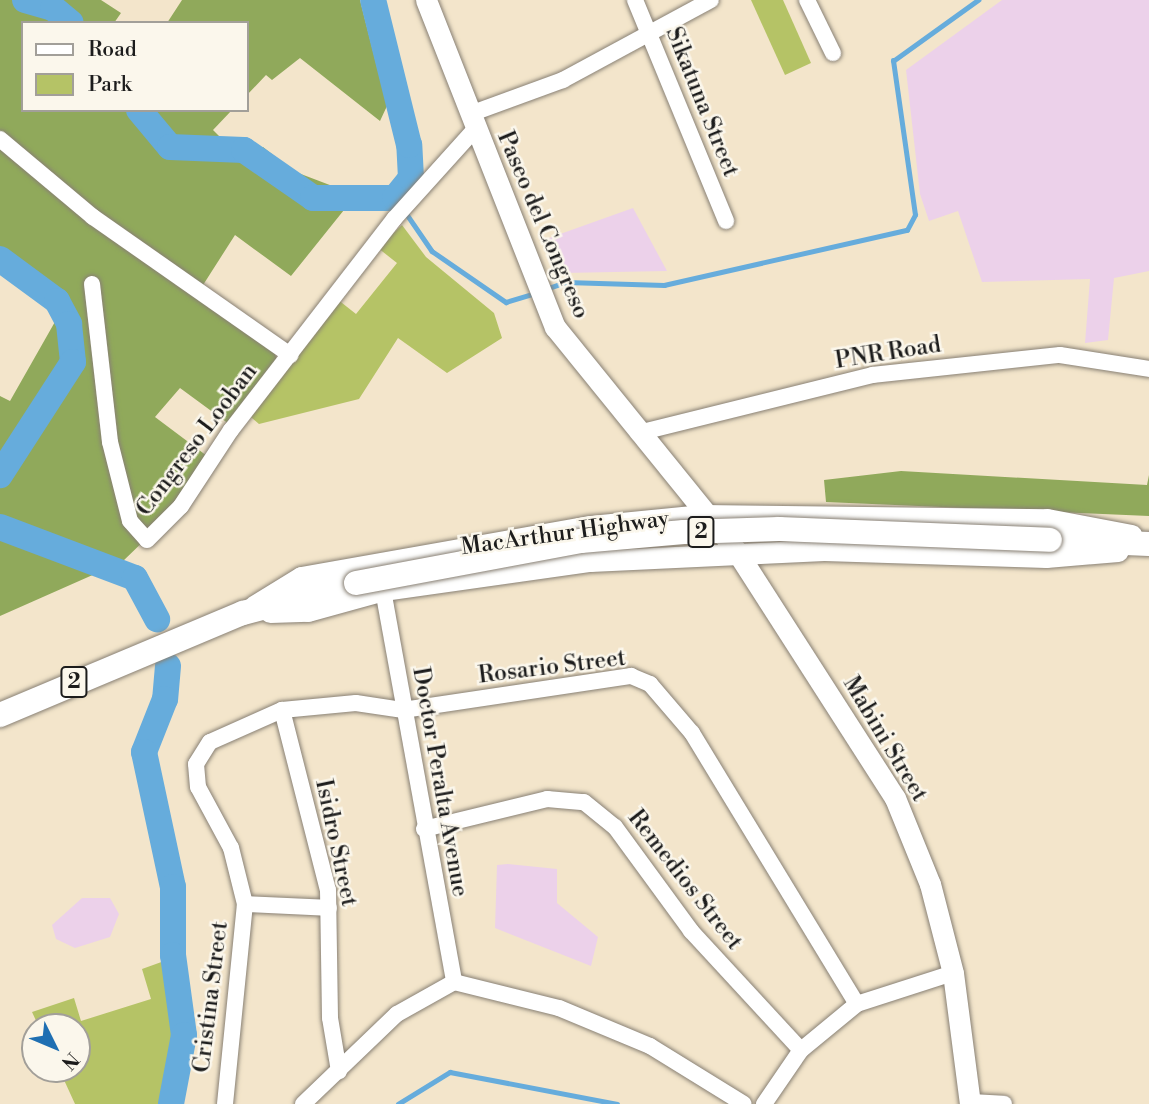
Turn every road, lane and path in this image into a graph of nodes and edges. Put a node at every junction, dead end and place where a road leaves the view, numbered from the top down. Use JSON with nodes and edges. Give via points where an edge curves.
{"nodes":[{"id":1,"x":426,"y":0,"type":"edge"},
{"id":2,"x":635,"y":0,"type":"edge"},
{"id":3,"x":711,"y":0,"type":"edge"},
{"id":4,"x":807,"y":0,"type":"edge"},
{"id":5,"x":649,"y":33,"type":"junction"},
{"id":6,"x":833,"y":53,"type":"dead end"},
{"id":7,"x":472,"y":122,"type":"junction"},
{"id":8,"x":0,"y":139,"type":"edge"},
{"id":9,"x":726,"y":221,"type":"dead end"},
{"id":10,"x":92,"y":284,"type":"dead end"},
{"id":11,"x":290,"y":355,"type":"junction"},
{"id":12,"x":1149,"y":369,"type":"edge"},
{"id":13,"x":638,"y":433,"type":"junction"},
{"id":14,"x":702,"y":515,"type":"junction"},
{"id":15,"x":1149,"y":538,"type":"edge"},
{"id":16,"x":1149,"y":546,"type":"edge"},
{"id":17,"x":737,"y":552,"type":"junction"},
{"id":18,"x":383,"y":590,"type":"junction"},
{"id":19,"x":243,"y":613,"type":"junction"},
{"id":20,"x":282,"y":710,"type":"junction"},
{"id":21,"x":403,"y":710,"type":"junction"},
{"id":22,"x":0,"y":715,"type":"edge"},
{"id":23,"x":210,"y":742,"type":"joint"},
{"id":24,"x":424,"y":829,"type":"junction"},
{"id":25,"x":244,"y":904,"type":"junction"},
{"id":26,"x":329,"y":908,"type":"junction"},
{"id":27,"x":953,"y":973,"type":"junction"},
{"id":28,"x":454,"y":982,"type":"junction"},
{"id":29,"x":857,"y":1004,"type":"junction"},
{"id":30,"x":801,"y":1050,"type":"junction"},
{"id":31,"x":339,"y":1071,"type":"junction"},
{"id":32,"x":970,"y":1103,"type":"edge"},
{"id":33,"x":225,"y":1104,"type":"edge"},
{"id":34,"x":303,"y":1104,"type":"edge"},
{"id":35,"x":744,"y":1104,"type":"edge"},
{"id":36,"x":764,"y":1104,"type":"edge"},
{"id":37,"x":1004,"y":1104,"type":"edge"}],
"edges":[{"from":1,"to":7,"type":"main road","name":"Paseo del Congreso"},
{"from":2,"to":5,"type":"street","name":"Sikatuna Street"},
{"from":3,"to":5,"type":"street"},
{"from":4,"to":6,"type":"street"},
{"from":5,"to":7,"type":"street"},
{"from":5,"to":9,"type":"street","name":"Sikatuna Street"},
{"from":7,"to":11,"type":"street","name":"Congreso Looban"},
{"from":7,"to":13,"type":"main road","name":"Paseo del Congreso","via":[[540,291],[567,344]]},
{"from":8,"to":11,"type":"street","via":[[112,232]]},
{"from":10,"to":11,"type":"street","name":"Congreso Looban","via":[[110,442],[130,521],[147,540],[181,506]]},
{"from":12,"to":13,"type":"street","name":"PNR Road","via":[[1060,355],[872,375]]},
{"from":13,"to":14,"type":"main road","name":"Paseo del Congreso"},
{"from":14,"to":15,"type":"main road","name":"MacArthur Highway","via":[[1047,519]]},
{"from":14,"to":17,"type":"main road","name":"Mabini Street"},
{"from":14,"to":19,"type":"main road","name":"MacArthur Highway","via":[[591,526],[301,578]]},
{"from":16,"to":17,"type":"main road","name":"MacArthur Highway","via":[[1046,557]]},
{"from":16,"to":19,"type":"highway","name":"MacArthur Highway","number":"2","bridge":true,"via":[[779,529],[684,532],[580,541],[356,583]]},
{"from":17,"to":18,"type":"main road","name":"MacArthur Highway","via":[[590,561]]},
{"from":17,"to":27,"type":"main road","name":"Mabini Street","via":[[895,799],[930,884]]},
{"from":18,"to":19,"type":"main road","name":"MacArthur Highway","via":[[308,611]]},
{"from":18,"to":21,"type":"street","name":"Doctor Peralta Avenue"},
{"from":19,"to":22,"type":"highway","name":"MacArthur Highway","number":"2"},
{"from":20,"to":21,"type":"street","name":"Rosario Street","via":[[356,702]]},
{"from":20,"to":23,"type":"street","name":"Rosario Street"},
{"from":20,"to":26,"type":"street","name":"Isidro Street"},
{"from":21,"to":24,"type":"street","name":"Doctor Peralta Avenue"},
{"from":21,"to":29,"type":"street","name":"Rosario Street","via":[[631,676],[650,684],[692,733]]},
{"from":23,"to":25,"type":"street","name":"Cristina Street","via":[[196,764],[198,786],[231,848]]},
{"from":24,"to":28,"type":"street","name":"Doctor Peralta Avenue"},
{"from":24,"to":30,"type":"street","name":"Remedios Street","via":[[547,799],[584,802],[615,827],[691,931]]},
{"from":25,"to":26,"type":"street"},
{"from":25,"to":33,"type":"street","name":"Cristina Street"},
{"from":26,"to":31,"type":"street","name":"Isidro Street","via":[[330,1018]]},
{"from":27,"to":29,"type":"street"},
{"from":27,"to":32,"type":"main road","name":"Mabini Street"},
{"from":28,"to":31,"type":"street","via":[[397,1014]]},
{"from":28,"to":35,"type":"street","via":[[559,1008],[650,1046]]},
{"from":29,"to":30,"type":"street"},
{"from":30,"to":36,"type":"street"},
{"from":31,"to":34,"type":"street"},
{"from":32,"to":37,"type":"street"}]}
